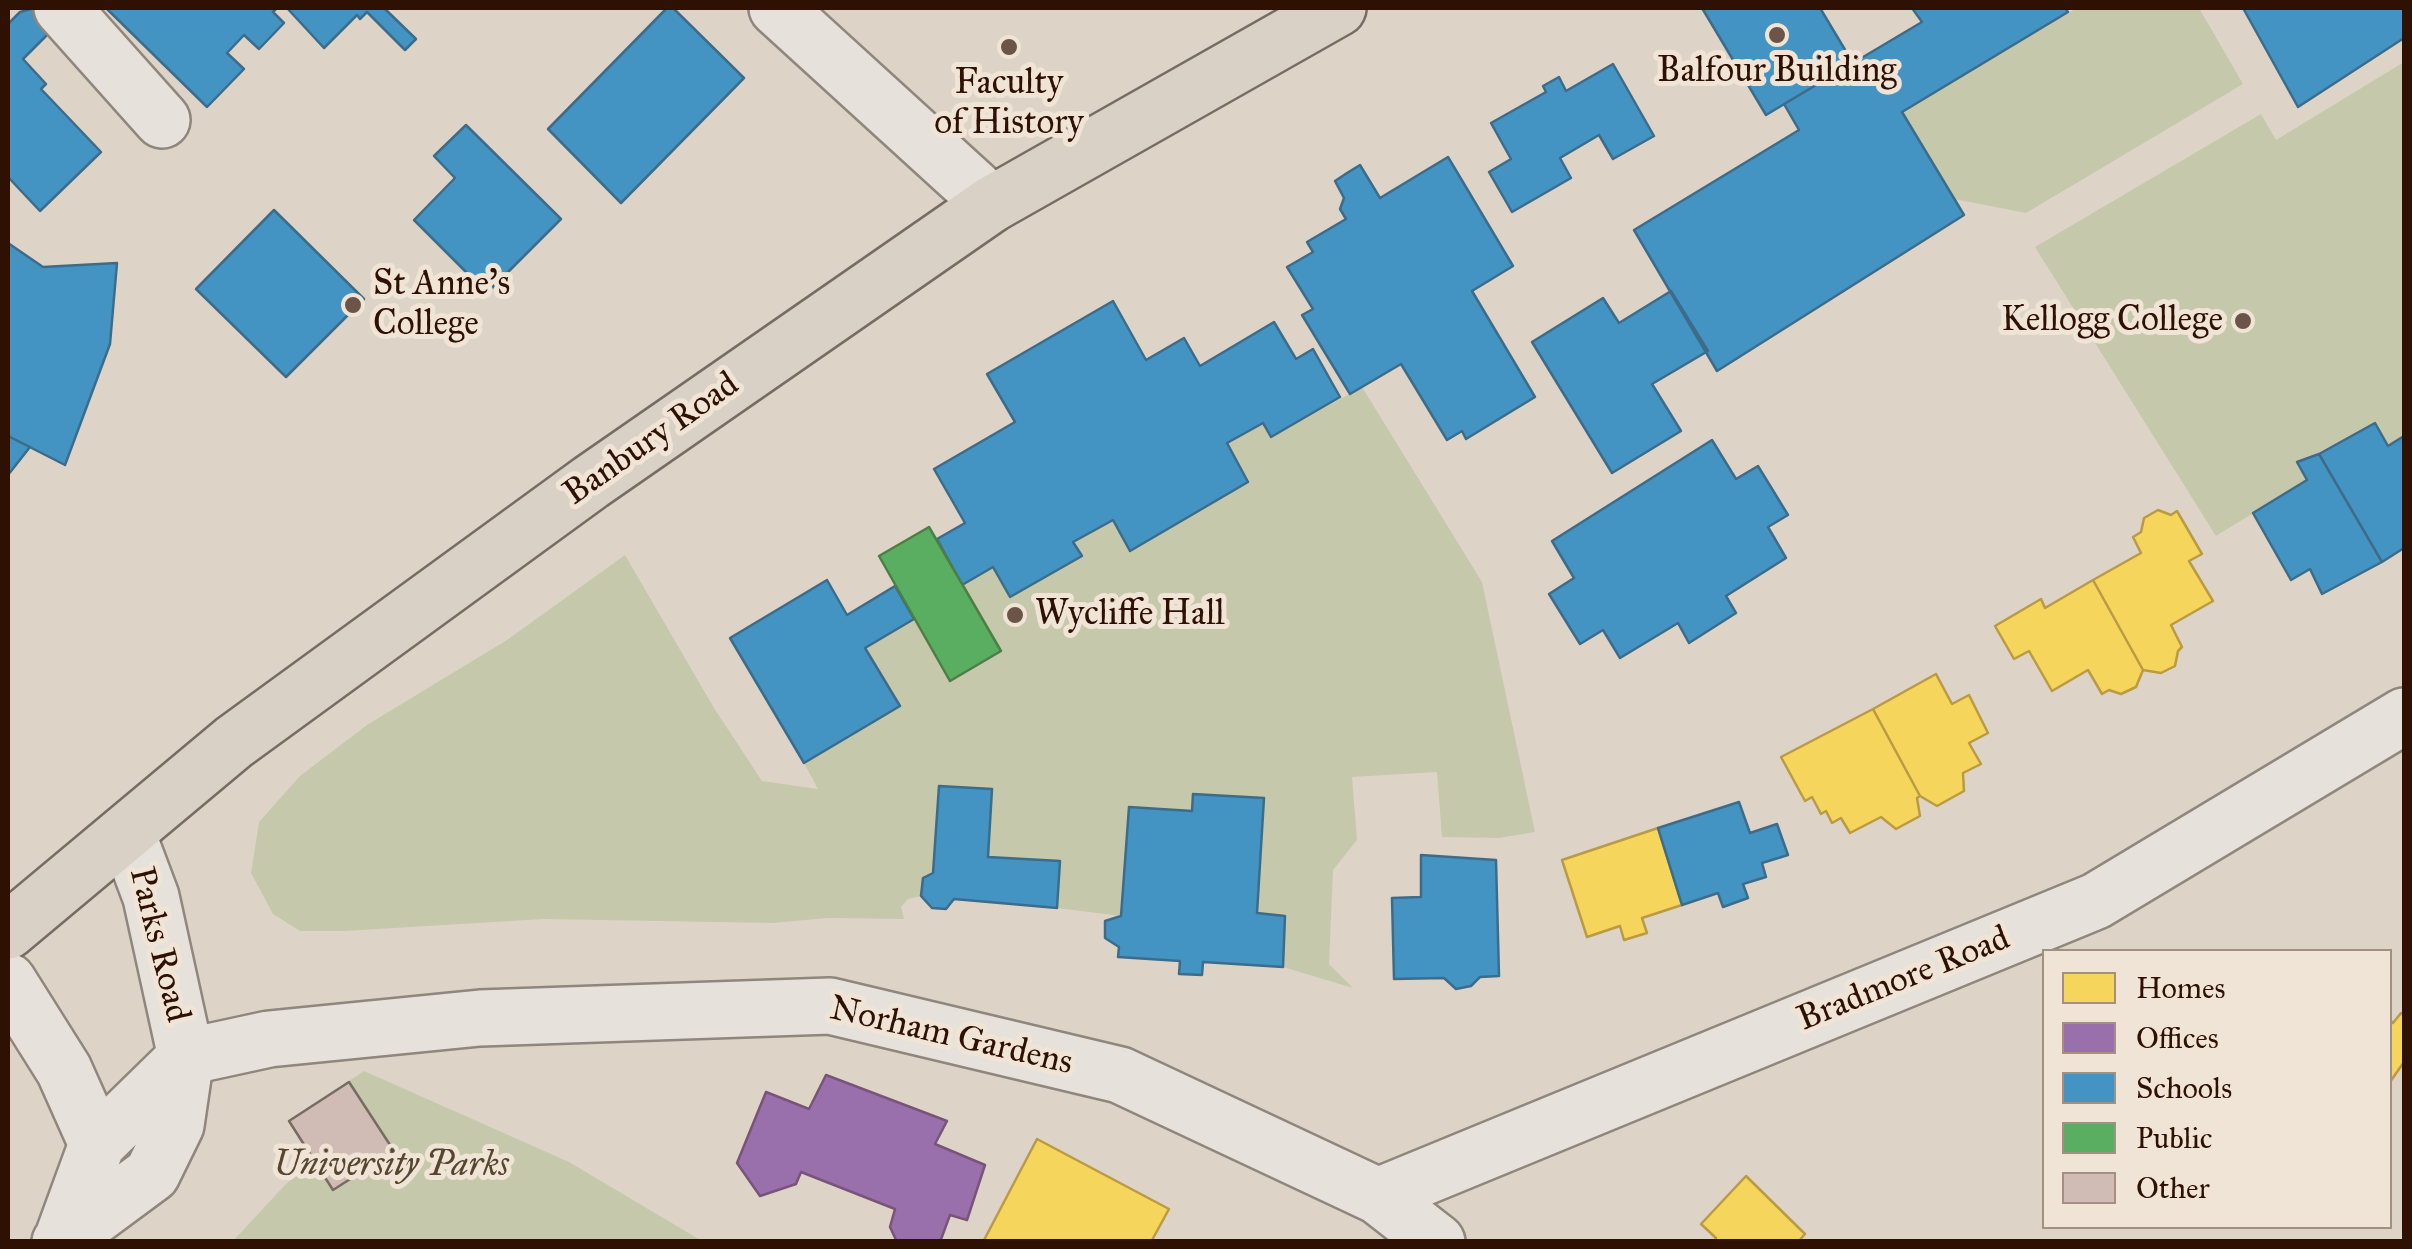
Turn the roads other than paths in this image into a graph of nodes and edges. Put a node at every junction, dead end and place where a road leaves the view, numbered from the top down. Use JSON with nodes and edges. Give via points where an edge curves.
{"nodes":[{"id":1,"x":62,"y":8,"type":"edge"},
{"id":2,"x":777,"y":8,"type":"edge"},
{"id":3,"x":1338,"y":8,"type":"edge"},
{"id":4,"x":162,"y":120,"type":"dead end"},
{"id":5,"x":992,"y":204,"type":"junction"},
{"id":6,"x":2404,"y":716,"type":"edge"},
{"id":7,"x":127,"y":833,"type":"junction"},
{"id":8,"x":8,"y":931,"type":"edge"},
{"id":9,"x":8,"y":981,"type":"edge"},
{"id":10,"x":186,"y":1057,"type":"junction"},
{"id":11,"x":96,"y":1144,"type":"junction"},
{"id":12,"x":1378,"y":1196,"type":"junction"},
{"id":13,"x":62,"y":1239,"type":"edge"},
{"id":14,"x":1437,"y":1242,"type":"edge"}],
"edges":[{"from":1,"to":4,"type":"street"},
{"from":2,"to":5,"type":"street"},
{"from":3,"to":5,"type":"main road","name":"Banbury Road"},
{"from":5,"to":7,"type":"main road","name":"Banbury Road","via":[[254,726]]},
{"from":6,"to":12,"type":"street","name":"Bradmore Road","via":[[2096,902]]},
{"from":7,"to":8,"type":"main road","name":"Banbury Road"},
{"from":7,"to":10,"type":"street","name":"Parks Road","via":[[151,897]]},
{"from":9,"to":11,"type":"street","via":[[64,1070]]},
{"from":10,"to":11,"type":"street","name":"Parks Road"},
{"from":10,"to":12,"type":"street","name":"Norham Gardens","via":[[269,1038],[480,1018],[830,1006],[1120,1075]]},
{"from":10,"to":13,"type":"street","name":"Parks Road","via":[[176,1125],[152,1174]]},
{"from":11,"to":13,"type":"street","name":"Parks Road"},
{"from":12,"to":14,"type":"street","name":"Norham Gardens"}]}
